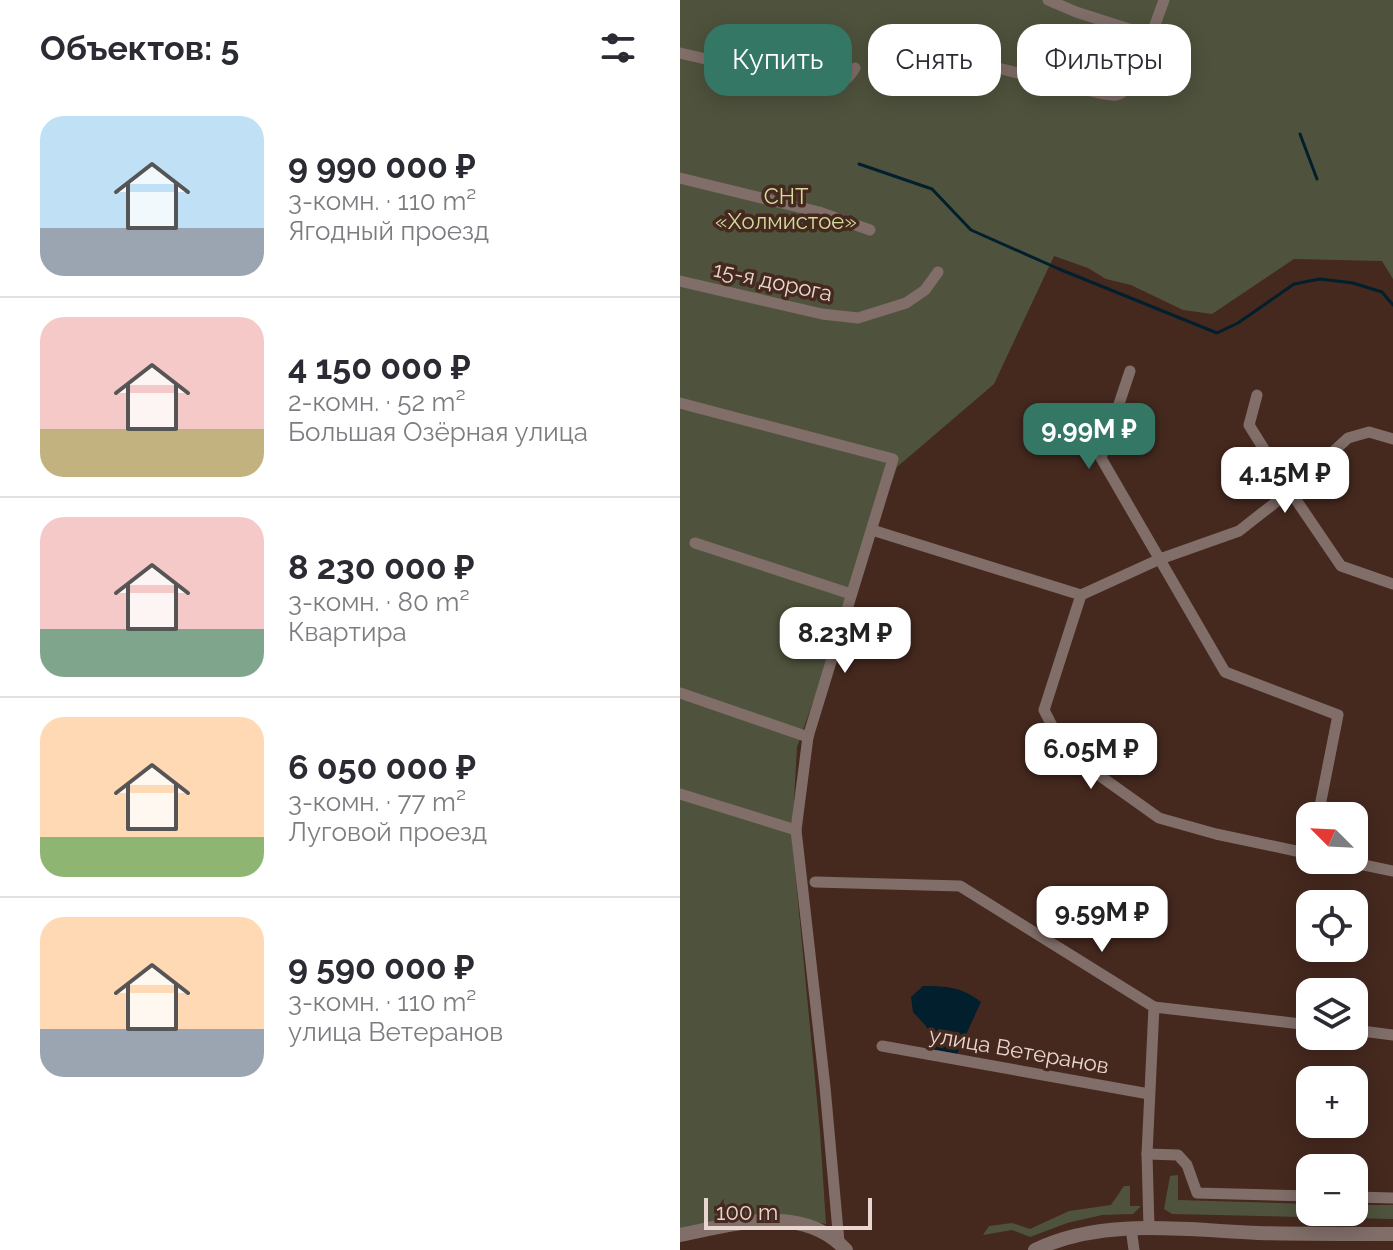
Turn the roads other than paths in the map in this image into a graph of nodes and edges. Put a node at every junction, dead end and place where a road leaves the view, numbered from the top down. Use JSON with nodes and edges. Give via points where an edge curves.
{"nodes":[{"id":1,"x":1048,"y":0,"type":"edge"},
{"id":2,"x":1164,"y":0,"type":"edge"},
{"id":3,"x":1114,"y":24,"type":"edge"},
{"id":4,"x":1155,"y":24,"type":"edge"},
{"id":5,"x":680,"y":53,"type":"edge"},
{"id":6,"x":855,"y":68,"type":"dead end"},
{"id":7,"x":680,"y":178,"type":"edge"},
{"id":8,"x":870,"y":230,"type":"dead end"},
{"id":9,"x":938,"y":272,"type":"dead end"},
{"id":10,"x":680,"y":281,"type":"edge"},
{"id":11,"x":1130,"y":371,"type":"dead end"},
{"id":12,"x":1257,"y":395,"type":"dead end"},
{"id":13,"x":680,"y":403,"type":"edge"},
{"id":14,"x":1393,"y":439,"type":"edge"},
{"id":15,"x":1290,"y":491,"type":"junction"},
{"id":16,"x":872,"y":530,"type":"junction"},
{"id":17,"x":695,"y":543,"type":"dead end"},
{"id":18,"x":1160,"y":559,"type":"junction"},
{"id":19,"x":1393,"y":584,"type":"edge"},
{"id":20,"x":851,"y":594,"type":"junction"},
{"id":21,"x":1081,"y":595,"type":"junction"},
{"id":22,"x":680,"y":693,"type":"edge"},
{"id":23,"x":808,"y":737,"type":"junction"},
{"id":24,"x":680,"y":794,"type":"edge"},
{"id":25,"x":1321,"y":802,"type":"edge"},
{"id":26,"x":796,"y":830,"type":"junction"},
{"id":27,"x":1296,"y":851,"type":"edge"},
{"id":28,"x":1368,"y":866,"type":"edge"},
{"id":29,"x":1393,"y":871,"type":"edge"},
{"id":30,"x":815,"y":882,"type":"dead end"},
{"id":31,"x":1154,"y":1007,"type":"junction"},
{"id":32,"x":1296,"y":1023,"type":"edge"},
{"id":33,"x":1368,"y":1032,"type":"edge"},
{"id":34,"x":1393,"y":1035,"type":"edge"},
{"id":35,"x":882,"y":1046,"type":"dead end"},
{"id":36,"x":1149,"y":1094,"type":"junction"},
{"id":37,"x":1147,"y":1154,"type":"junction"},
{"id":38,"x":1296,"y":1196,"type":"edge"},
{"id":39,"x":1368,"y":1197,"type":"edge"},
{"id":40,"x":1393,"y":1198,"type":"edge"},
{"id":41,"x":1131,"y":1228,"type":"junction"},
{"id":42,"x":1149,"y":1228,"type":"junction"},
{"id":43,"x":1393,"y":1234,"type":"edge"},
{"id":44,"x":680,"y":1235,"type":"edge"},
{"id":45,"x":842,"y":1246,"type":"edge"},
{"id":46,"x":1035,"y":1250,"type":"edge"},
{"id":47,"x":1134,"y":1250,"type":"edge"}],
"edges":[{"from":1,"to":3,"type":"street"},
{"from":2,"to":4,"type":"street"},
{"from":5,"to":6,"type":"street","via":[[825,86],[849,79]]},
{"from":7,"to":8,"type":"street"},
{"from":9,"to":10,"type":"street","name":"15-я дорога","via":[[906,303],[858,318]]},
{"from":11,"to":18,"type":"street","via":[[1101,458]]},
{"from":12,"to":15,"type":"street","via":[[1249,425]]},
{"from":13,"to":16,"type":"street","via":[[893,459]]},
{"from":14,"to":15,"type":"street","via":[[1369,432],[1348,438]]},
{"from":15,"to":18,"type":"street","via":[[1239,531]]},
{"from":15,"to":19,"type":"street","via":[[1341,566]]},
{"from":16,"to":20,"type":"street"},
{"from":16,"to":21,"type":"street"},
{"from":17,"to":20,"type":"street"},
{"from":18,"to":21,"type":"street"},
{"from":18,"to":25,"type":"street","via":[[1225,672],[1338,715]]},
{"from":20,"to":23,"type":"street"},
{"from":21,"to":27,"type":"street","via":[[1044,710],[1065,751],[1159,818]]},
{"from":22,"to":23,"type":"street"},
{"from":23,"to":26,"type":"street"},
{"from":24,"to":26,"type":"street"},
{"from":26,"to":45,"type":"street"},
{"from":28,"to":29,"type":"street"},
{"from":30,"to":31,"type":"street","via":[[960,886]]},
{"from":31,"to":32,"type":"street"},
{"from":31,"to":36,"type":"street"},
{"from":33,"to":34,"type":"street"},
{"from":35,"to":36,"type":"street","name":"улица Ветеранов"},
{"from":36,"to":37,"type":"street"},
{"from":37,"to":38,"type":"street","via":[[1178,1155],[1197,1193]]},
{"from":37,"to":42,"type":"street"},
{"from":39,"to":40,"type":"street"},
{"from":41,"to":42,"type":"street"},
{"from":41,"to":46,"type":"street","via":[[1096,1230]]},
{"from":41,"to":47,"type":"street"},
{"from":42,"to":43,"type":"street"},
{"from":44,"to":45,"type":"street","via":[[782,1220],[814,1228]]}]}
